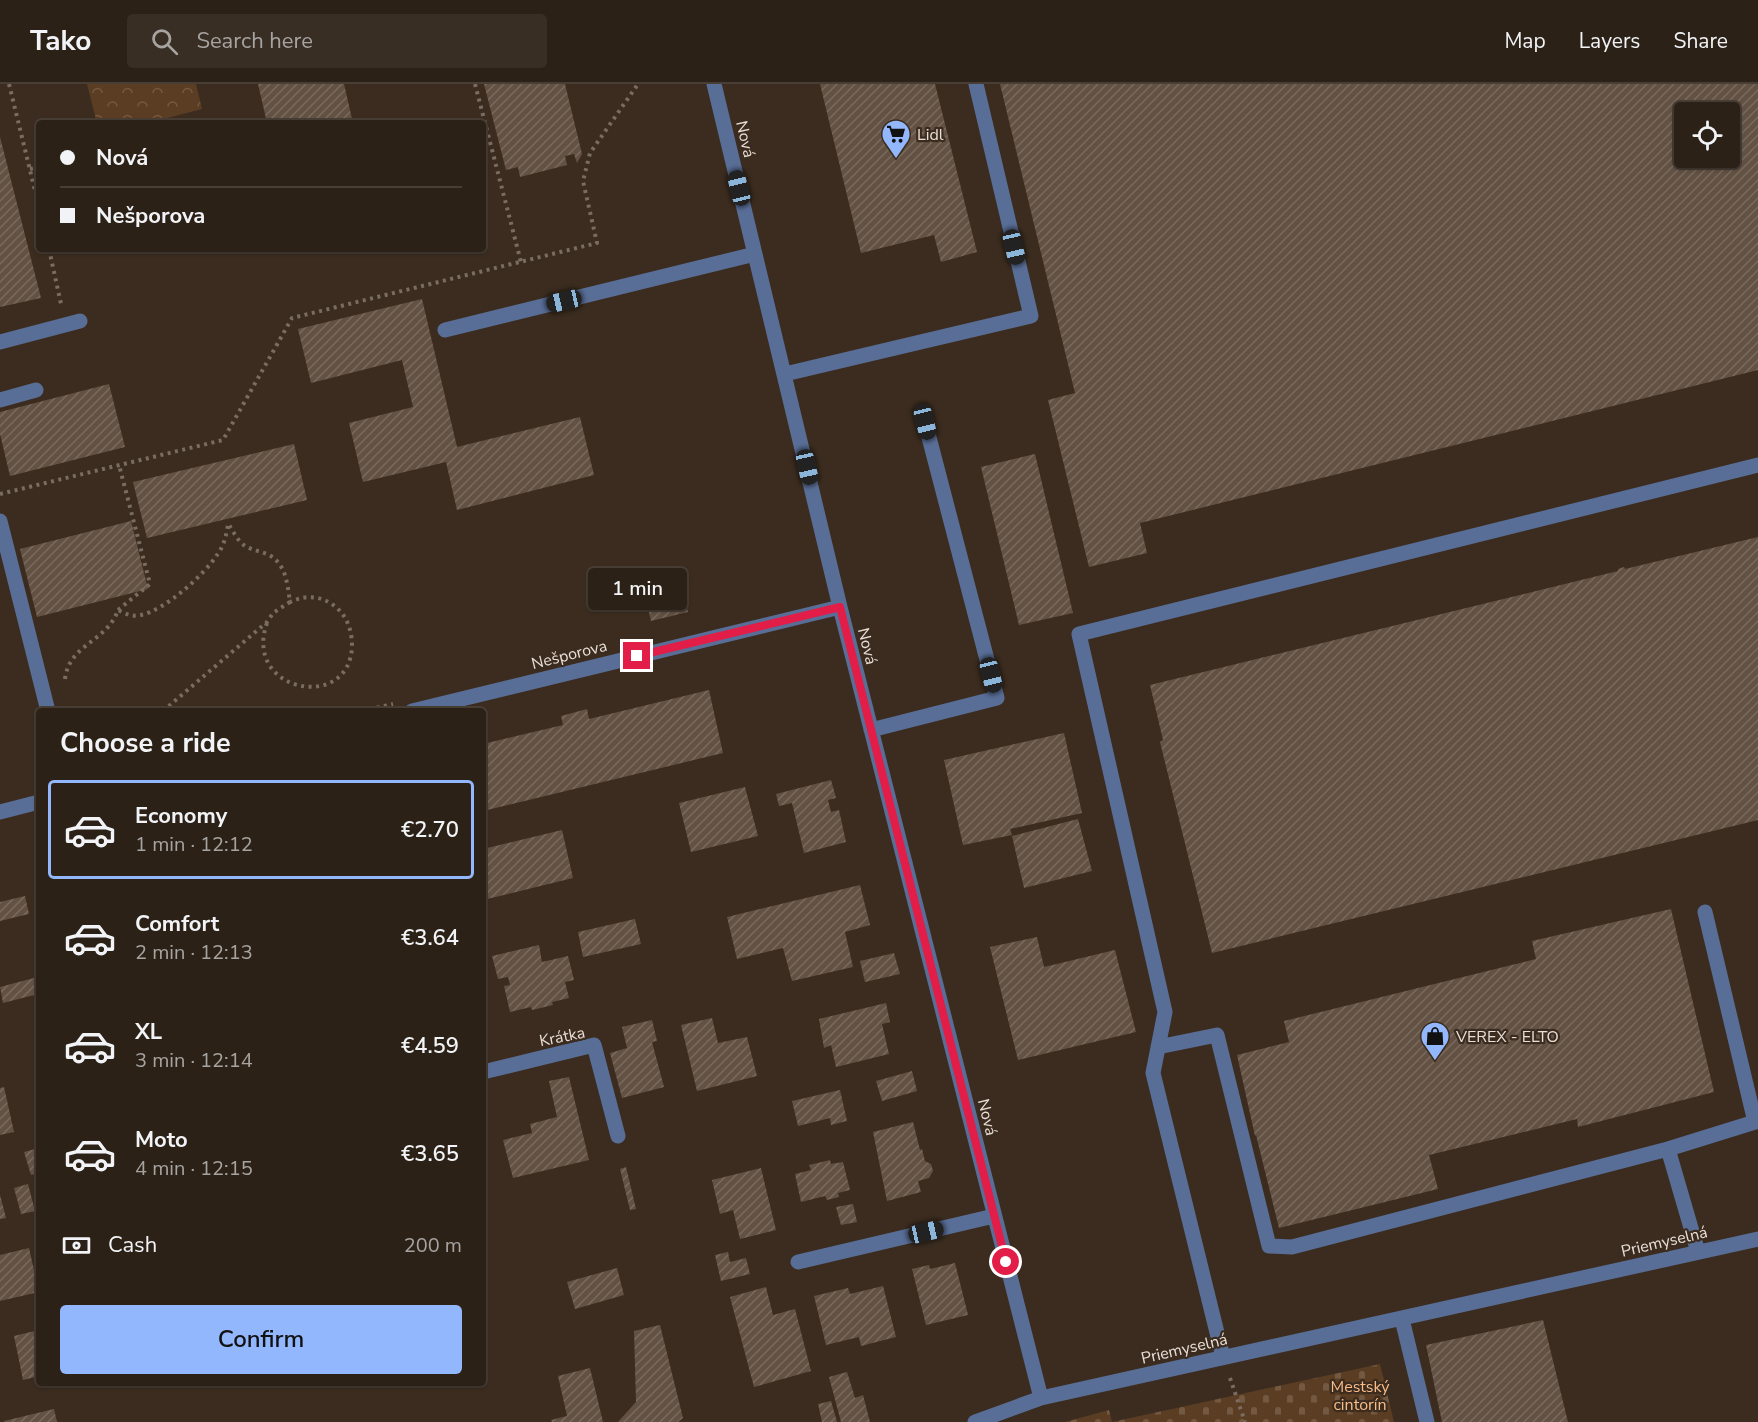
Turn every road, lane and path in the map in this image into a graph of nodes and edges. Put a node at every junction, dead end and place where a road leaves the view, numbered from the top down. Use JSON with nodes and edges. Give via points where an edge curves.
{"nodes":[{"id":1,"x":9,"y":84,"type":"edge"},
{"id":2,"x":475,"y":84,"type":"edge"},
{"id":3,"x":638,"y":84,"type":"edge"},
{"id":4,"x":714,"y":84,"type":"edge"},
{"id":5,"x":976,"y":84,"type":"edge"},
{"id":6,"x":484,"y":120,"type":"edge"},
{"id":7,"x":486,"y":128,"type":"edge"},
{"id":8,"x":36,"y":167,"type":"edge"},
{"id":9,"x":30,"y":169,"type":"junction"},
{"id":10,"x":36,"y":194,"type":"edge"},
{"id":11,"x":50,"y":252,"type":"edge"},
{"id":12,"x":755,"y":254,"type":"junction"},
{"id":13,"x":520,"y":262,"type":"junction"},
{"id":14,"x":73,"y":322,"type":"joint"},
{"id":15,"x":445,"y":330,"type":"dead end"},
{"id":16,"x":0,"y":342,"type":"edge"},
{"id":17,"x":784,"y":374,"type":"junction"},
{"id":18,"x":36,"y":390,"type":"dead end"},
{"id":19,"x":0,"y":400,"type":"edge"},
{"id":20,"x":925,"y":422,"type":"dead end"},
{"id":21,"x":119,"y":465,"type":"junction"},
{"id":22,"x":1758,"y":465,"type":"edge"},
{"id":23,"x":0,"y":494,"type":"edge"},
{"id":24,"x":0,"y":521,"type":"edge"},
{"id":25,"x":290,"y":602,"type":"junction"},
{"id":26,"x":840,"y":607,"type":"junction"},
{"id":27,"x":118,"y":610,"type":"junction"},
{"id":28,"x":267,"y":622,"type":"junction"},
{"id":29,"x":65,"y":687,"type":"dead end"},
{"id":30,"x":395,"y":704,"type":"dead end"},
{"id":31,"x":47,"y":708,"type":"edge"},
{"id":32,"x":167,"y":708,"type":"edge"},
{"id":33,"x":376,"y":708,"type":"edge"},
{"id":34,"x":424,"y":708,"type":"edge"},
{"id":35,"x":871,"y":730,"type":"junction"},
{"id":36,"x":36,"y":803,"type":"edge"},
{"id":37,"x":0,"y":813,"type":"edge"},
{"id":38,"x":1705,"y":912,"type":"dead end"},
{"id":39,"x":1158,"y":1047,"type":"junction"},
{"id":40,"x":486,"y":1071,"type":"edge"},
{"id":41,"x":618,"y":1136,"type":"dead end"},
{"id":42,"x":1668,"y":1149,"type":"junction"},
{"id":43,"x":994,"y":1216,"type":"junction"},
{"id":44,"x":1758,"y":1239,"type":"edge"},
{"id":45,"x":1698,"y":1252,"type":"junction"},
{"id":46,"x":798,"y":1262,"type":"dead end"},
{"id":47,"x":1402,"y":1318,"type":"junction"},
{"id":48,"x":1223,"y":1357,"type":"junction"},
{"id":49,"x":1041,"y":1398,"type":"junction"},
{"id":50,"x":975,"y":1422,"type":"edge"},
{"id":51,"x":1245,"y":1422,"type":"edge"},
{"id":52,"x":1427,"y":1422,"type":"edge"}],
"edges":[{"from":1,"to":9,"type":"path"},
{"from":2,"to":6,"type":"path"},
{"from":3,"to":13,"type":"path","via":[[590,153],[583,181],[597,243]]},
{"from":4,"to":12,"type":"street","name":"Nová"},
{"from":5,"to":17,"type":"street","via":[[1031,316]]},
{"from":7,"to":13,"type":"path"},
{"from":8,"to":9,"type":"path"},
{"from":9,"to":10,"type":"path"},
{"from":11,"to":14,"type":"path"},
{"from":12,"to":15,"type":"street"},
{"from":12,"to":17,"type":"street","name":"Nová"},
{"from":13,"to":21,"type":"path","via":[[291,318],[223,440]]},
{"from":14,"to":16,"type":"street"},
{"from":17,"to":26,"type":"street","name":"Nová"},
{"from":18,"to":19,"type":"street"},
{"from":20,"to":35,"type":"street","via":[[996,698]]},
{"from":21,"to":23,"type":"path"},
{"from":21,"to":27,"type":"path","via":[[150,584]]},
{"from":22,"to":39,"type":"street","via":[[1079,634],[1165,1012]]},
{"from":24,"to":31,"type":"street"},
{"from":25,"to":27,"type":"path","via":[[280,564],[272,555],[247,547],[228,525],[217,556],[170,600],[141,615],[130,616]]},
{"from":25,"to":28,"type":"path"},
{"from":25,"to":28,"type":"path","via":[[318,598],[342,613],[350,630],[352,649],[346,668],[338,676],[310,688],[282,679],[265,656],[262,635]]},
{"from":26,"to":34,"type":"street","name":"Nešporova"},
{"from":26,"to":35,"type":"street","name":"Nová"},
{"from":27,"to":29,"type":"path","via":[[107,630],[72,658]]},
{"from":28,"to":32,"type":"path"},
{"from":30,"to":33,"type":"path"},
{"from":35,"to":43,"type":"street","name":"Nová"},
{"from":36,"to":37,"type":"street"},
{"from":38,"to":42,"type":"street","via":[[1755,1122]]},
{"from":39,"to":42,"type":"street","via":[[1217,1035],[1269,1246],[1292,1247]]},
{"from":39,"to":48,"type":"street","via":[[1153,1073]]},
{"from":40,"to":41,"type":"street","name":"Krátka","via":[[594,1045]]},
{"from":42,"to":45,"type":"street"},
{"from":43,"to":46,"type":"street"},
{"from":43,"to":49,"type":"street","name":"Nová"},
{"from":44,"to":45,"type":"street","name":"Priemyselná"},
{"from":45,"to":47,"type":"street","name":"Priemyselná"},
{"from":47,"to":48,"type":"street","name":"Priemyselná"},
{"from":47,"to":52,"type":"street"},
{"from":48,"to":49,"type":"street","name":"Priemyselná"},
{"from":48,"to":51,"type":"path"},
{"from":49,"to":50,"type":"street","name":"Priemyselná"}]}
